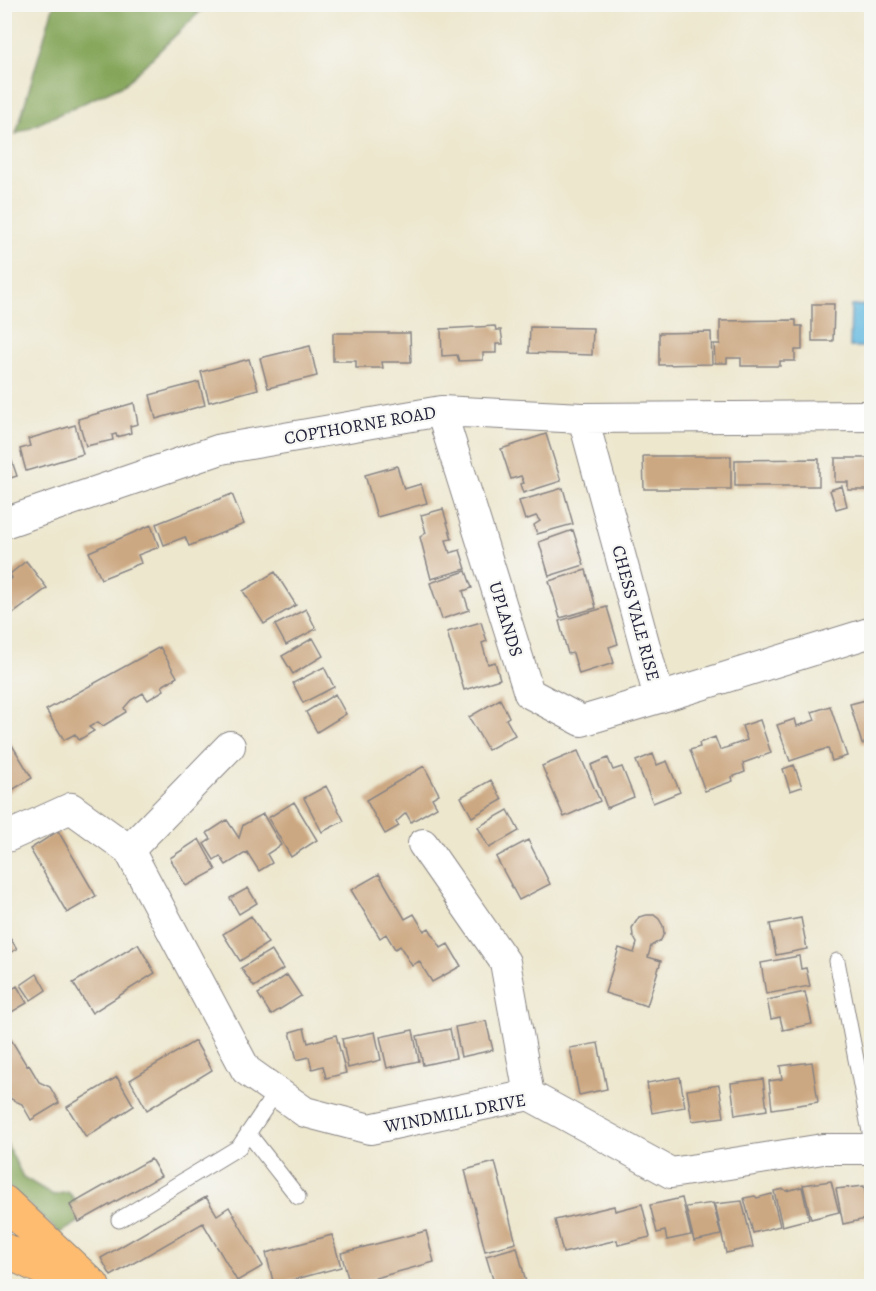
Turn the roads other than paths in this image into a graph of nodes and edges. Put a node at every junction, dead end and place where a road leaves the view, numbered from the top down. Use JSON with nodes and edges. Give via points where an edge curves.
{"nodes":[{"id":1,"x":441,"y":411,"type":"junction"},
{"id":2,"x":872,"y":416,"type":"edge"},
{"id":3,"x":583,"y":418,"type":"junction"},
{"id":4,"x":4,"y":523,"type":"edge"},
{"id":5,"x":872,"y":632,"type":"edge"},
{"id":6,"x":659,"y":698,"type":"junction"},
{"id":7,"x":230,"y":746,"type":"dead end"},
{"id":8,"x":7,"y":837,"type":"dead end"},
{"id":9,"x":423,"y":844,"type":"dead end"},
{"id":10,"x":129,"y":850,"type":"junction"},
{"id":11,"x":837,"y":961,"type":"dead end"},
{"id":12,"x":276,"y":1092,"type":"junction"},
{"id":13,"x":529,"y":1095,"type":"junction"},
{"id":14,"x":248,"y":1133,"type":"junction"},
{"id":15,"x":872,"y":1142,"type":"edge"},
{"id":16,"x":872,"y":1149,"type":"edge"},
{"id":17,"x":298,"y":1197,"type":"dead end"},
{"id":18,"x":4,"y":1202,"type":"edge"},
{"id":19,"x":119,"y":1220,"type":"dead end"},
{"id":20,"x":4,"y":1250,"type":"edge"},
{"id":21,"x":79,"y":1287,"type":"edge"},
{"id":22,"x":93,"y":1287,"type":"edge"}],
"edges":[{"from":1,"to":3,"type":"street","name":"COPTHORNE ROAD"},
{"from":1,"to":4,"type":"street","name":"COPTHORNE ROAD","via":[[221,449]]},
{"from":1,"to":6,"type":"street","name":"UPLANDS","via":[[529,693],[582,720]]},
{"from":2,"to":3,"type":"street","name":"COPTHORNE ROAD"},
{"from":3,"to":6,"type":"street","name":"CHESS VALE RISE"},
{"from":5,"to":6,"type":"street","name":"CHESS VALE RISE"},
{"from":7,"to":10,"type":"street"},
{"from":8,"to":10,"type":"street","name":"WINDMILL DRIVE","via":[[71,808]]},
{"from":9,"to":13,"type":"street","via":[[506,962]]},
{"from":10,"to":12,"type":"street","name":"WINDMILL DRIVE","via":[[246,1070]]},
{"from":11,"to":15,"type":"lane"},
{"from":12,"to":13,"type":"street","name":"WINDMILL DRIVE","via":[[305,1112],[370,1129]]},
{"from":12,"to":14,"type":"lane"},
{"from":13,"to":16,"type":"street","name":"WINDMILL DRIVE","via":[[671,1173],[823,1149]]},
{"from":14,"to":17,"type":"lane"},
{"from":14,"to":19,"type":"lane","via":[[239,1147]]},
{"from":18,"to":22,"type":"main road"},
{"from":20,"to":21,"type":"main road"}]}
